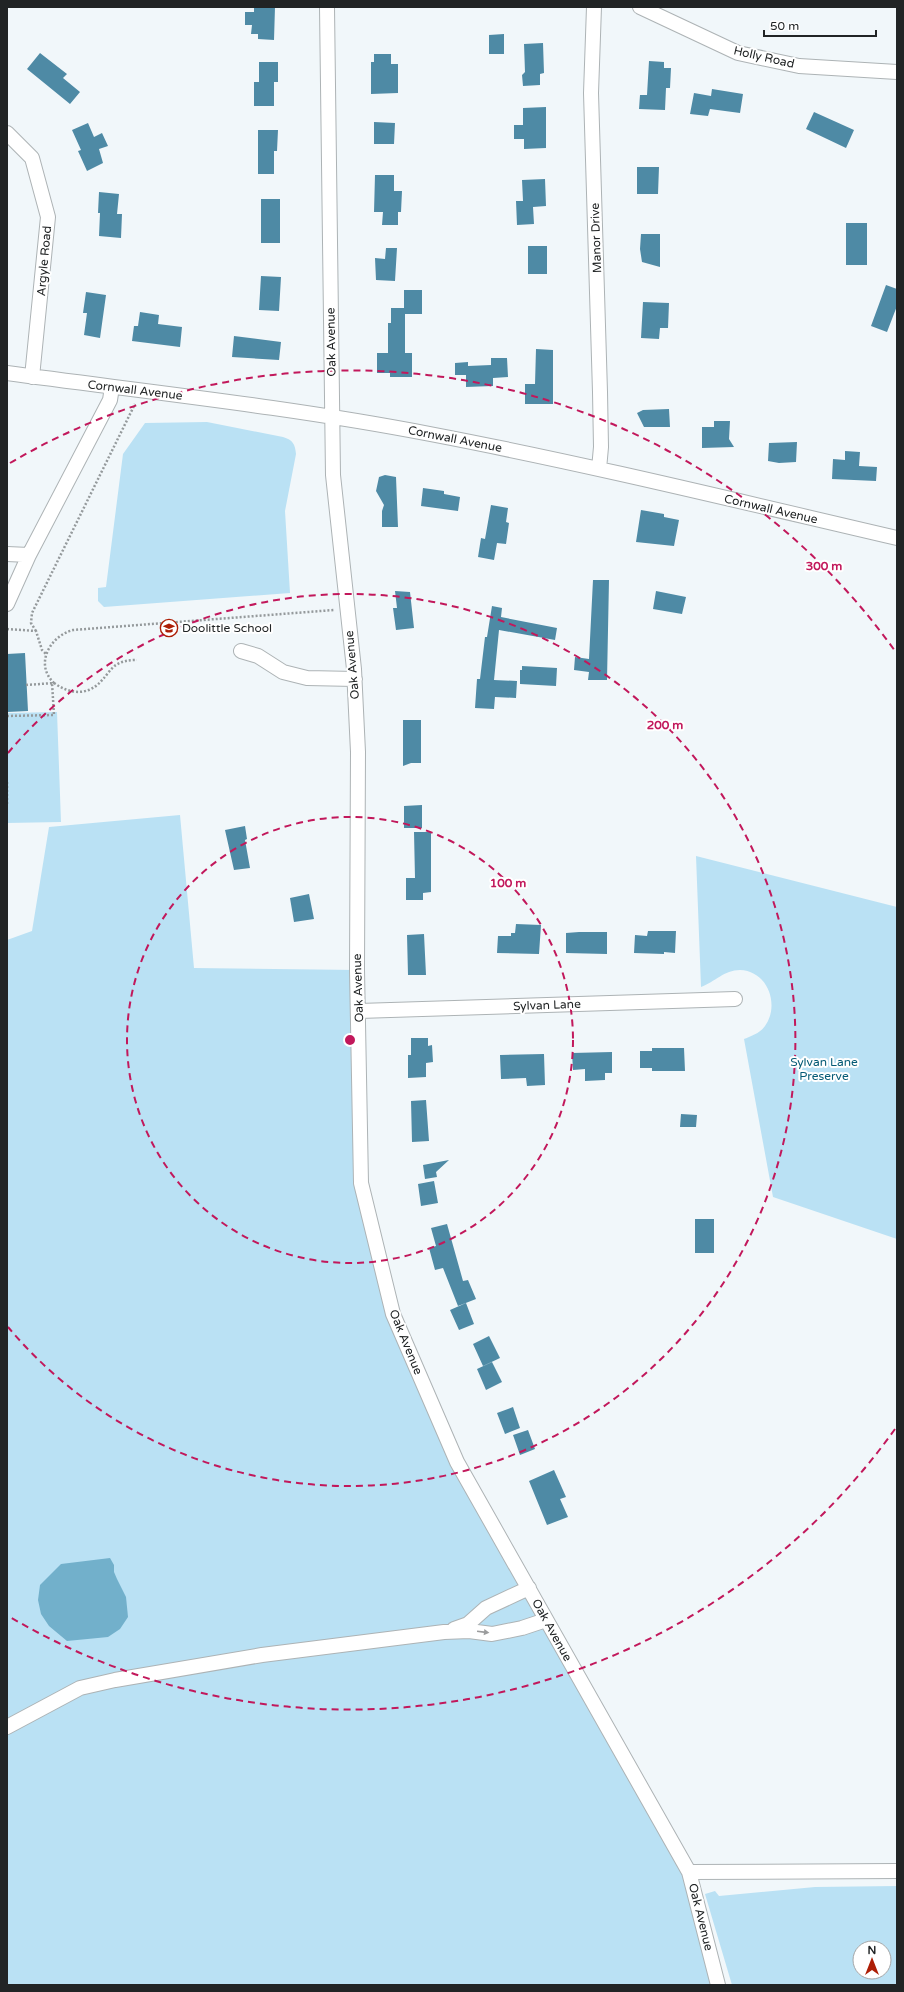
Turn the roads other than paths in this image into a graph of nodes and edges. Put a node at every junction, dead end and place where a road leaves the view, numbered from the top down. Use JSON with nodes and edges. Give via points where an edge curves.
{"nodes":[{"id":1,"x":328,"y":7,"type":"edge"},
{"id":2,"x":594,"y":7,"type":"edge"},
{"id":3,"x":640,"y":7,"type":"edge"},
{"id":4,"x":897,"y":72,"type":"edge"},
{"id":5,"x":7,"y":133,"type":"edge"},
{"id":6,"x":7,"y":374,"type":"edge"},
{"id":7,"x":32,"y":377,"type":"junction"},
{"id":8,"x":112,"y":387,"type":"junction"},
{"id":9,"x":332,"y":417,"type":"junction"},
{"id":10,"x":599,"y":469,"type":"junction"},
{"id":11,"x":897,"y":538,"type":"edge"},
{"id":12,"x":7,"y":554,"type":"edge"},
{"id":13,"x":29,"y":555,"type":"junction"},
{"id":14,"x":7,"y":604,"type":"edge"},
{"id":15,"x":241,"y":651,"type":"dead end"},
{"id":16,"x":354,"y":679,"type":"junction"},
{"id":17,"x":735,"y":999,"type":"dead end"},
{"id":18,"x":359,"y":1011,"type":"junction"},
{"id":19,"x":529,"y":1588,"type":"junction"},
{"id":20,"x":546,"y":1620,"type":"junction"},
{"id":21,"x":444,"y":1632,"type":"junction"},
{"id":22,"x":7,"y":1727,"type":"edge"},
{"id":23,"x":897,"y":1871,"type":"edge"},
{"id":24,"x":689,"y":1872,"type":"junction"},
{"id":25,"x":718,"y":1985,"type":"edge"}],
"edges":[{"from":1,"to":9,"type":"street","name":"Oak Avenue"},
{"from":2,"to":10,"type":"street","name":"Manor Drive","via":[[591,93],[600,392]]},
{"from":3,"to":4,"type":"street","name":"Holly Road","via":[[738,53],[798,66]]},
{"from":5,"to":7,"type":"street","name":"Argyle Road","via":[[32,158],[48,217]]},
{"from":6,"to":7,"type":"street","name":"Cornwall Avenue"},
{"from":7,"to":8,"type":"street","name":"Cornwall Avenue"},
{"from":8,"to":9,"type":"street","name":"Cornwall Avenue"},
{"from":8,"to":13,"type":"street","via":[[110,400]]},
{"from":9,"to":10,"type":"street","name":"Cornwall Avenue"},
{"from":9,"to":16,"type":"street","name":"Oak Avenue","via":[[337,518]]},
{"from":10,"to":11,"type":"street","name":"Cornwall Avenue"},
{"from":12,"to":13,"type":"street"},
{"from":13,"to":14,"type":"street"},
{"from":15,"to":16,"type":"street","via":[[258,656],[283,672],[307,678]]},
{"from":16,"to":18,"type":"street","name":"Oak Avenue","via":[[358,752]]},
{"from":17,"to":18,"type":"street","name":"Sylvan Lane"},
{"from":18,"to":19,"type":"street","name":"Oak Avenue","via":[[361,1183],[393,1314],[457,1462]]},
{"from":19,"to":20,"type":"street","name":"Oak Avenue"},
{"from":19,"to":21,"type":"street","via":[[486,1608],[468,1624]]},
{"from":21,"to":20,"type":"street","one_way":true,"via":[[469,1631],[492,1634]]},
{"from":20,"to":24,"type":"street","name":"Oak Avenue"},
{"from":21,"to":22,"type":"street","via":[[262,1655],[115,1680],[80,1688]]},
{"from":23,"to":24,"type":"street"},
{"from":24,"to":25,"type":"street","name":"Oak Avenue"}]}
